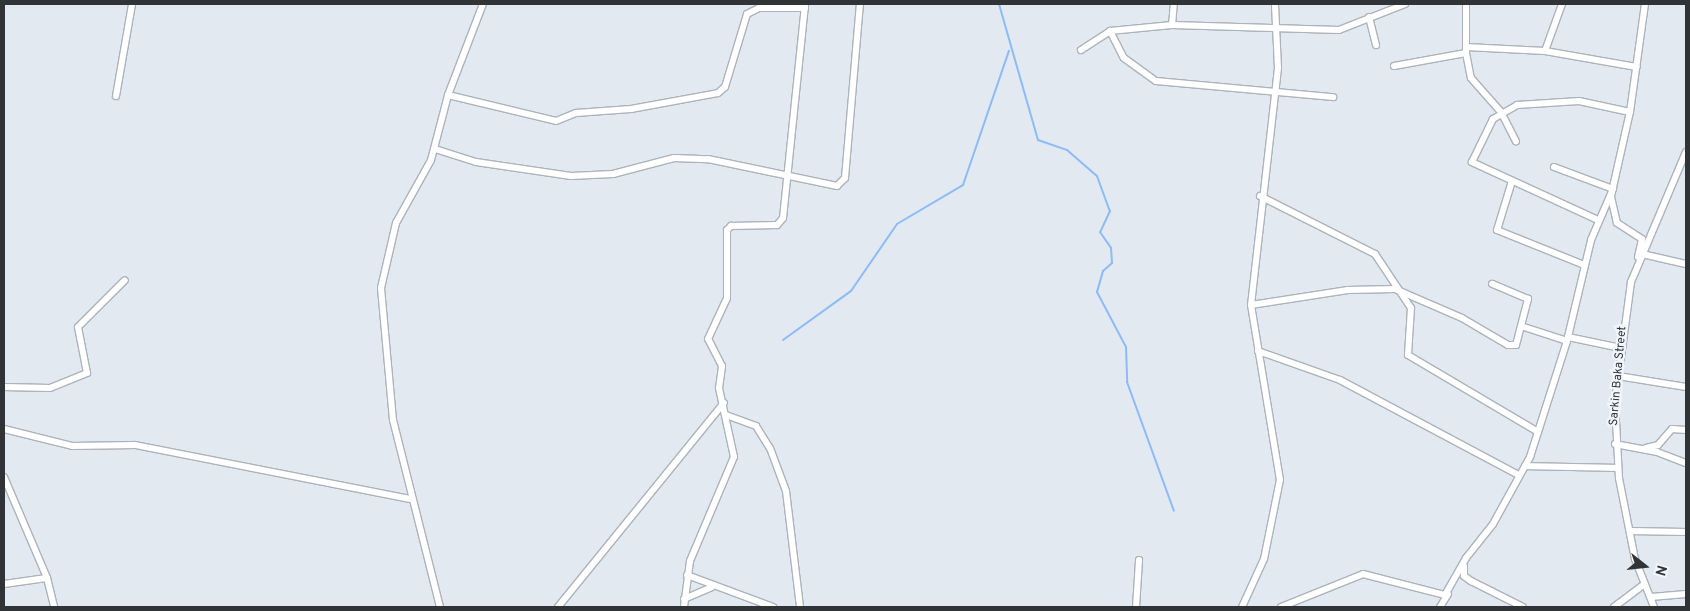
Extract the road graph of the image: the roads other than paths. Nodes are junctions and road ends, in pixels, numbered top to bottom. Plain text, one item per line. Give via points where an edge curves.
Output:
1 (132, 4) edge
2 (483, 4) edge
3 (860, 4) edge
4 (1174, 4) edge
5 (1275, 4) edge
6 (1405, 4) edge
7 (1466, 4) edge
8 (1562, 4) edge
9 (1645, 4) edge
10 (805, 6) edge
11 (1369, 17) junction
12 (1172, 25) junction
13 (1275, 26) junction
14 (1110, 31) junction
15 (1376, 45) dead end
16 (1081, 50) dead end
17 (1466, 50) junction
18 (1545, 51) junction
19 (1394, 66) dead end
20 (1637, 67) junction
21 (1273, 90) junction
22 (448, 95) junction
23 (116, 96) dead end
24 (1333, 97) dead end
25 (1501, 112) junction
26 (1630, 112) junction
27 (1516, 141) dead end
28 (435, 149) junction
29 (1686, 152) edge
30 (1684, 164) edge
31 (1554, 167) dead end
32 (788, 175) junction
33 (1512, 181) junction
34 (1613, 189) junction
35 (1260, 196) junction
36 (1598, 220) junction
37 (1642, 254) junction
38 (1686, 264) edge
39 (1584, 265) junction
40 (125, 280) dead end
41 (1631, 282) junction
42 (1492, 284) dead end
43 (1395, 288) junction
44 (1251, 305) junction
45 (1524, 327) junction
46 (1568, 339) junction
47 (1621, 348) junction
48 (1258, 351) junction
49 (1618, 376) junction
50 (4, 387) edge
51 (1686, 387) edge
52 (724, 403) junction
53 (726, 415) junction
54 (4, 429) edge
55 (1686, 430) edge
56 (1538, 432) junction
57 (1615, 444) junction
58 (1645, 448) junction
59 (1686, 463) edge
60 (1525, 466) junction
61 (1618, 468) junction
62 (1519, 475) junction
63 (4, 477) edge
64 (410, 499) junction
65 (1630, 530) junction
66 (1686, 532) edge
67 (1466, 558) junction
68 (1139, 560) dead end
69 (1462, 572) junction
70 (686, 575) junction
71 (48, 578) junction
72 (4, 584) edge
73 (1644, 584) junction
74 (712, 588) junction
75 (1686, 594) edge
76 (1651, 597) junction
77 (684, 599) junction
78 (54, 607) edge
79 (440, 607) edge
80 (558, 607) edge
81 (684, 607) edge
82 (773, 607) edge
83 (800, 607) edge
84 (1136, 607) edge
85 (1242, 607) edge
86 (1282, 607) edge
87 (1440, 607) edge
88 (1523, 607) edge
89 (1614, 607) edge
90 (1654, 607) edge

1 - 23 street
2 - 22 street
3 - 32 street via 845,178 837,186 828,186
4 - 12 street
5 - 13 street
6 - 11 street
7 - 17 street
8 - 18 street
9 - 20 street
10 - 22 street via 759,8 747,14 725,87 718,93 631,109 576,113 556,121
10 - 32 street
11 - 13 street via 1339,30
11 - 15 street
12 - 13 street
12 - 14 street
13 - 21 street via 1278,68
14 - 16 street
14 - 21 street via 1124,58 1156,81
17 - 18 street
17 - 19 street
17 - 25 street via 1472,78
18 - 20 street
20 - 26 street
21 - 24 street
21 - 35 street
22 - 28 street
25 - 26 street via 1517,105 1579,101
25 - 27 street
25 - 33 street via 1473,164
26 - 34 street
28 - 32 street via 476,162 571,176 613,174 674,158 722,160
28 - 64 street via 396,223 381,288 393,420
29 - 30 street, Sarkin Baka Street
30 - 37 street, Sarkin Baka Street
31 - 34 street
32 - 52 street via 781,222 727,230 727,298 708,339 722,366
33 - 36 street
33 - 39 street via 1497,230
34 - 36 street
34 - 41 street via 1617,223 1642,239
35 - 43 street via 1375,254
35 - 44 street
36 - 39 street
37 - 38 street
37 - 41 street, Sarkin Baka Street
39 - 46 street
40 - 50 street via 78,327 87,373 50,388
41 - 47 street, Sarkin Baka Street
42 - 45 street via 1528,299
43 - 44 street
43 - 45 street via 1462,318 1508,345 1516,345
43 - 56 street via 1411,308 1408,355
44 - 48 street
45 - 46 street
46 - 47 street
46 - 56 street
47 - 49 street, Sarkin Baka Street
48 - 62 street via 1340,380
48 - 85 street via 1280,480 1264,559
49 - 51 street
49 - 57 street, Sarkin Baka Street
52 - 53 street
52 - 80 street
53 - 70 street via 732,466
53 - 83 street via 756,426 770,448 786,491
54 - 64 street via 72,446 135,445
55 - 58 street via 1672,429 1658,445
56 - 60 street
57 - 58 street
57 - 61 street, Sarkin Baka Street
58 - 59 street
60 - 61 street
60 - 62 street
61 - 65 street, Sarkin Baka Street
62 - 67 street via 1493,524
63 - 71 street
64 - 79 street via 433,566
65 - 66 street
65 - 73 street, Sarkin Baka Street
67 - 69 street
67 - 86 street via 1445,595 1362,574
68 - 84 street
69 - 87 street
69 - 88 street
70 - 74 street
70 - 77 street
71 - 72 street
71 - 78 street
73 - 76 street, Sarkin Baka Street
73 - 89 street
74 - 77 street
74 - 82 street
75 - 76 street
76 - 90 street, Sarkin Baka Street
77 - 81 street

